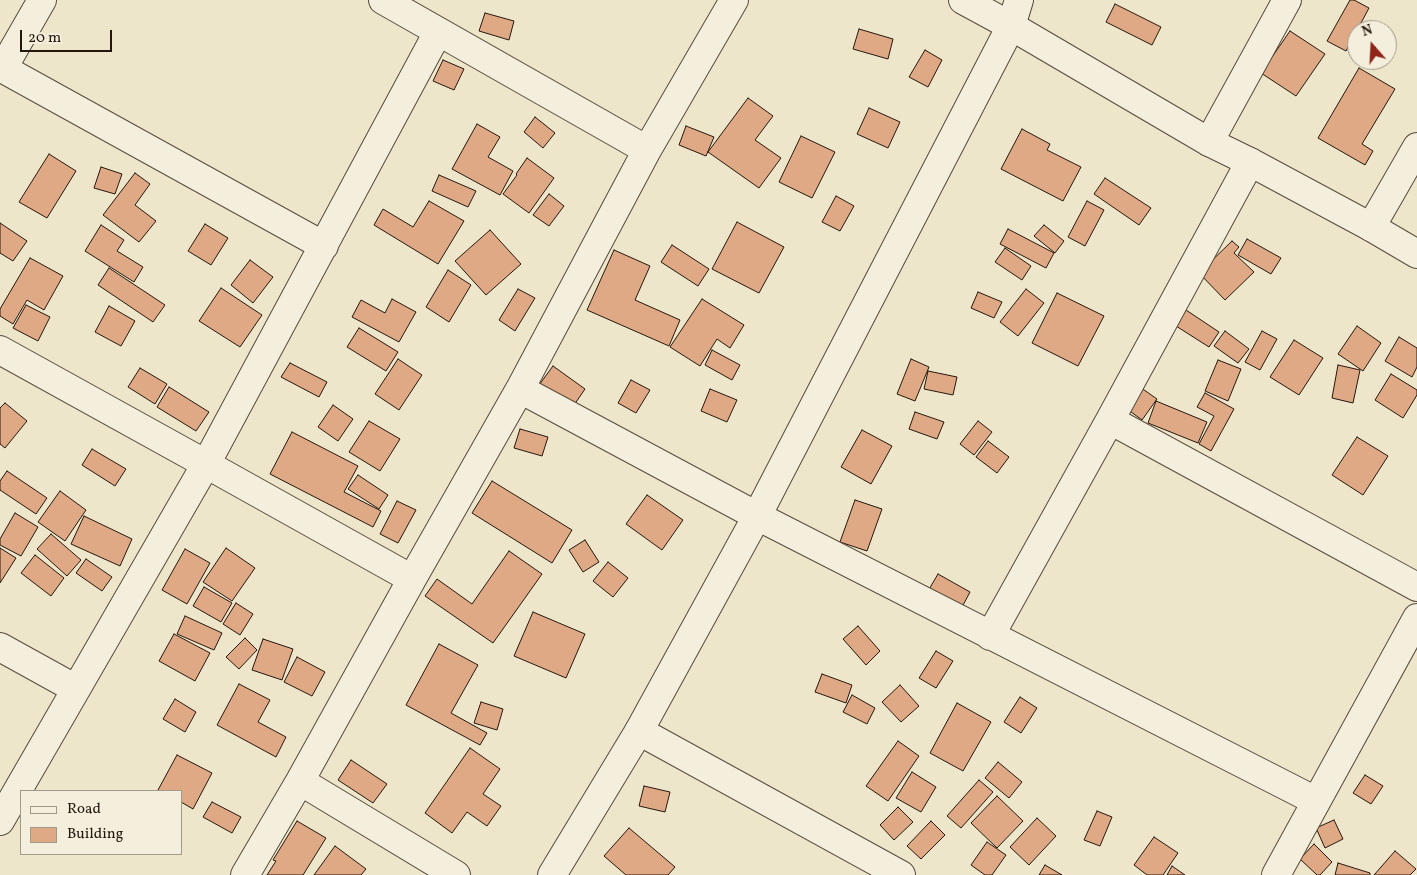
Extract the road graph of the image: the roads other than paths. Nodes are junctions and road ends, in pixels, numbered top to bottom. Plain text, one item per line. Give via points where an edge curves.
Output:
1 (42, 0) edge
2 (383, 0) edge
3 (734, 0) edge
4 (963, 0) edge
5 (1019, 0) edge
6 (1287, 0) edge
7 (1011, 26) junction
8 (438, 32) junction
9 (2, 68) edge
10 (1209, 142) junction
11 (1417, 147) edge
12 (647, 150) junction
13 (1250, 162) junction
14 (1371, 227) junction
15 (324, 246) junction
16 (1417, 254) edge
17 (0, 350) edge
18 (520, 389) junction
19 (1110, 420) junction
20 (206, 464) junction
21 (757, 516) junction
22 (412, 579) junction
23 (1417, 587) edge
24 (1417, 618) edge
25 (990, 636) junction
26 (0, 647) edge
27 (76, 689) junction
28 (639, 732) junction
29 (300, 781) junction
30 (1316, 801) junction
31 (0, 821) edge
32 (246, 875) edge
33 (456, 875) edge
34 (552, 875) edge
35 (901, 875) edge
36 (1276, 875) edge

1 - 9 street
2 - 8 street
3 - 12 street
4 - 7 street
5 - 7 street
6 - 10 street
7 - 10 street
7 - 21 street
8 - 12 street
8 - 15 street
9 - 15 street
10 - 13 street
11 - 14 street
12 - 18 street
13 - 14 street
13 - 19 street
14 - 16 street
15 - 20 street
17 - 20 street
18 - 21 street
18 - 22 street
19 - 23 street
19 - 25 street
20 - 22 street
20 - 27 street
21 - 25 street
21 - 28 street
22 - 29 street
24 - 30 street
25 - 30 street
26 - 27 street
27 - 31 street
28 - 34 street
28 - 35 street
29 - 32 street
29 - 33 street
30 - 36 street

